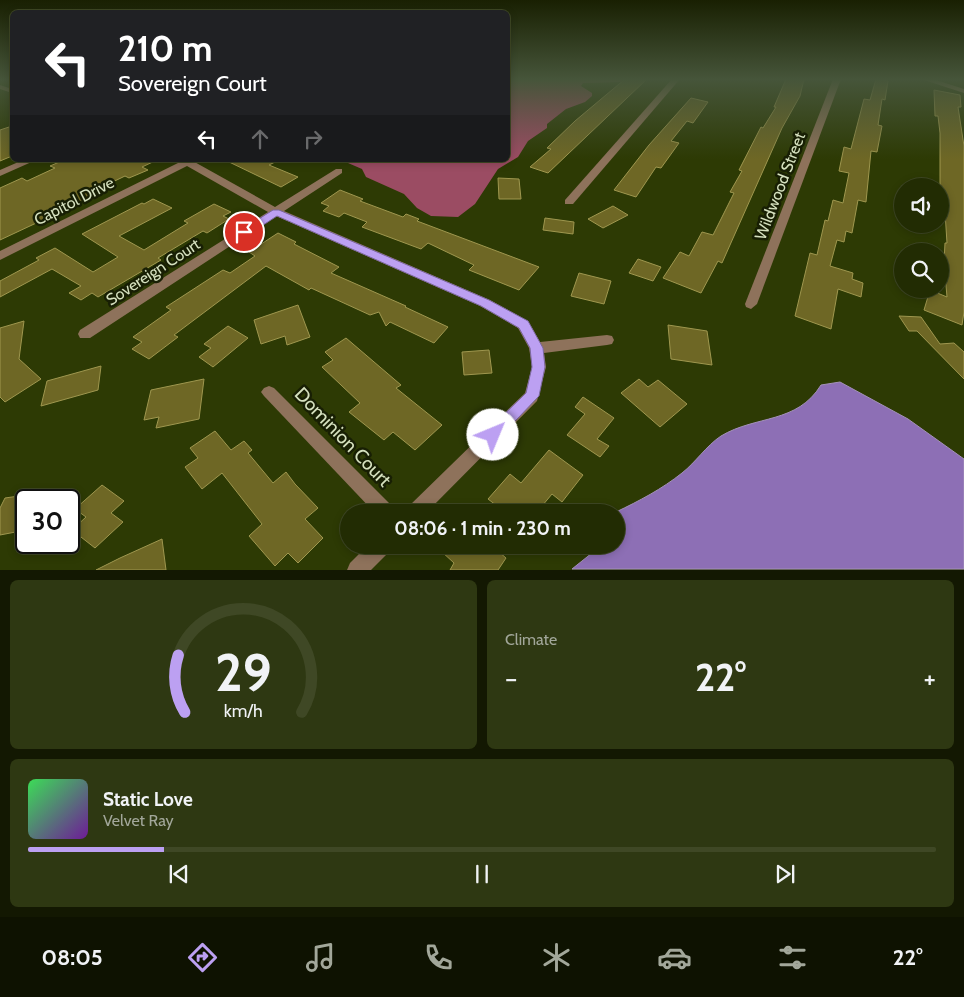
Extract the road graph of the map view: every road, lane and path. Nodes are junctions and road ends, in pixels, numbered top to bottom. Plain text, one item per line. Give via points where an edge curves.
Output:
1 (653, 106) edge
2 (827, 106) edge
3 (26, 162) edge
4 (184, 162) edge
5 (188, 162) edge
6 (339, 171) dead end
7 (0, 173) edge
8 (569, 202) dead end
9 (276, 212) junction
10 (0, 256) edge
11 (751, 304) dead end
12 (85, 334) dead end
13 (607, 340) dead end
14 (536, 348) junction
15 (269, 392) dead end
16 (378, 504) edge
17 (423, 504) edge
18 (373, 554) edge
19 (357, 570) edge

1 - 8 street
2 - 11 street, Wildwood Street
3 - 7 street
4 - 10 street, Capitol Drive
5 - 9 street
6 - 9 street, Sovereign Court
9 - 12 street, Sovereign Court
9 - 14 street via 485,303 523,325
13 - 14 street
14 - 17 street via 539,367 532,396
15 - 16 street, Dominion Court
18 - 19 street

